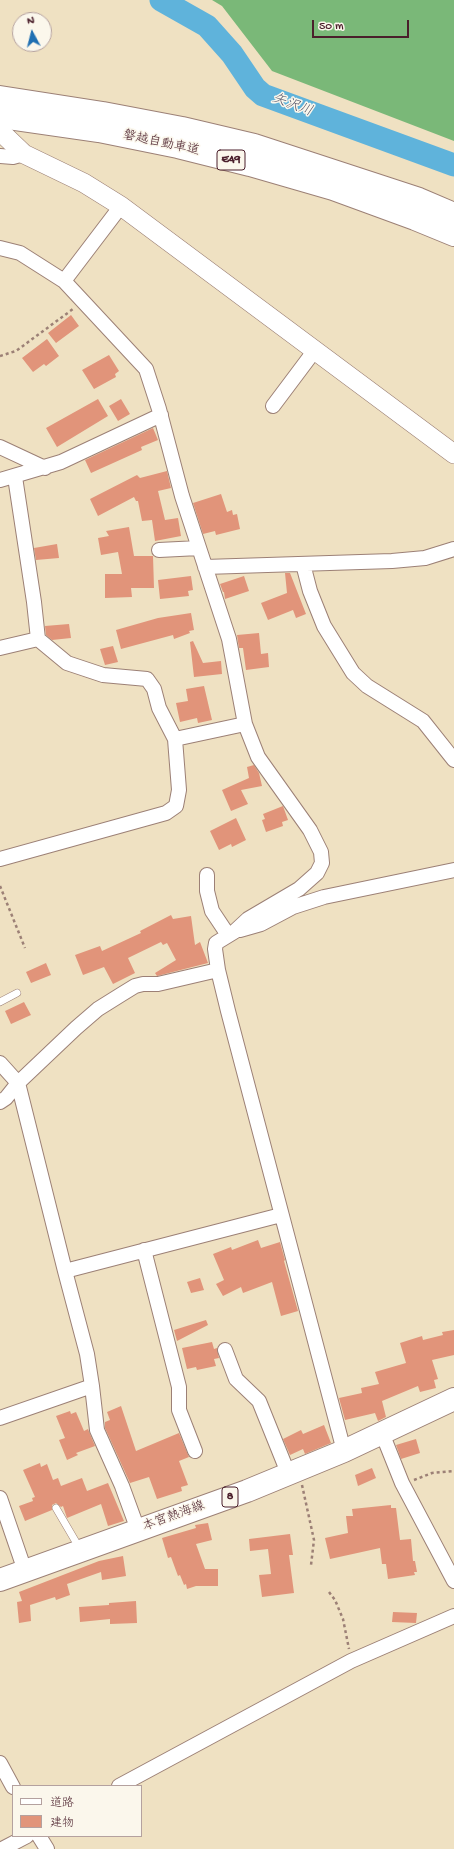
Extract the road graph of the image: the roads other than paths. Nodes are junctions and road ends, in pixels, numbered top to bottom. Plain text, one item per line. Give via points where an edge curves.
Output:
1 (0, 97) edge
2 (1, 124) edge
3 (24, 154) junction
4 (0, 156) edge
5 (121, 206) junction
6 (454, 214) edge
7 (454, 235) edge
8 (0, 248) edge
9 (64, 281) junction
10 (315, 350) junction
11 (273, 406) dead end
12 (161, 415) junction
13 (0, 447) edge
14 (454, 454) edge
15 (45, 468) junction
16 (14, 476) junction
17 (0, 480) edge
18 (199, 548) junction
19 (454, 549) edge
20 (159, 550) dead end
21 (302, 564) junction
22 (205, 567) junction
23 (38, 639) junction
24 (0, 648) edge
25 (245, 724) junction
26 (175, 738) junction
27 (454, 760) edge
28 (0, 859) edge
29 (454, 870) edge
30 (208, 875) dead end
31 (231, 933) junction
32 (218, 970) junction
33 (17, 993) dead end
34 (0, 1002) edge
35 (0, 1063) edge
36 (18, 1083) junction
37 (0, 1102) edge
38 (281, 1215) junction
39 (144, 1250) junction
40 (64, 1271) junction
41 (225, 1350) dead end
42 (92, 1386) junction
43 (454, 1399) edge
44 (0, 1418) edge
45 (382, 1433) junction
46 (196, 1451) dead end
47 (344, 1451) junction
48 (293, 1472) junction
49 (0, 1498) edge
50 (56, 1508) dead end
51 (138, 1530) junction
52 (80, 1551) junction
53 (25, 1571) junction
54 (0, 1580) edge
55 (454, 1581) edge
56 (454, 1616) edge
57 (0, 1763) edge
58 (12, 1785) edge
59 (121, 1785) edge
60 (25, 1837) edge
61 (40, 1837) edge
62 (2, 1849) edge
63 (46, 1849) edge

1 - 6 main road, 磐越自動車道 / E49 via 110,114 254,145 419,199
2 - 3 street
2 - 7 main road, 磐越自動車道 / E49 via 99,131 250,164 333,189
3 - 4 street via 13,157
3 - 5 street via 84,183
5 - 9 street
5 - 10 street
8 - 9 street via 20,253
9 - 12 street via 146,369
10 - 11 street
10 - 14 street
12 - 15 street
12 - 18 street via 182,496
13 - 15 street
15 - 16 street
16 - 17 street
16 - 23 street
18 - 20 street
18 - 22 street
19 - 21 street via 425,558
21 - 22 street
21 - 27 street via 324,626 353,673 367,686 423,721
22 - 25 street via 229,639
23 - 24 street
23 - 26 street via 67,662 103,675 147,679 154,689 159,708
25 - 26 street
25 - 31 street via 258,757 317,842 322,863 317,873 299,889 248,919
26 - 28 street via 180,790 176,806 166,813
29 - 31 street via 324,897 293,907 261,924
30 - 31 street via 207,891 212,911
31 - 32 street via 216,943
32 - 36 street via 158,984 135,986 98,1009
32 - 38 street
33 - 34 lane
35 - 36 street
36 - 37 street
36 - 40 street
38 - 39 street
38 - 47 street
39 - 40 street
39 - 46 street via 179,1387 179,1410
40 - 42 street via 87,1354
41 - 48 street via 236,1379 259,1401
42 - 44 street
42 - 51 street via 97,1430
43 - 45 main road, 本宮熱海線 / 8
45 - 47 main road, 本宮熱海線 / 8
45 - 55 street via 403,1486
47 - 48 main road, 本宮熱海線 / 8
48 - 51 main road, 本宮熱海線 / 8
49 - 53 street
50 - 52 lane
51 - 52 main road, 本宮熱海線 / 8
52 - 53 main road, 本宮熱海線 / 8
53 - 54 main road, 本宮熱海線 / 8
56 - 59 street via 351,1661
57 - 58 street
60 - 62 street
61 - 63 street

